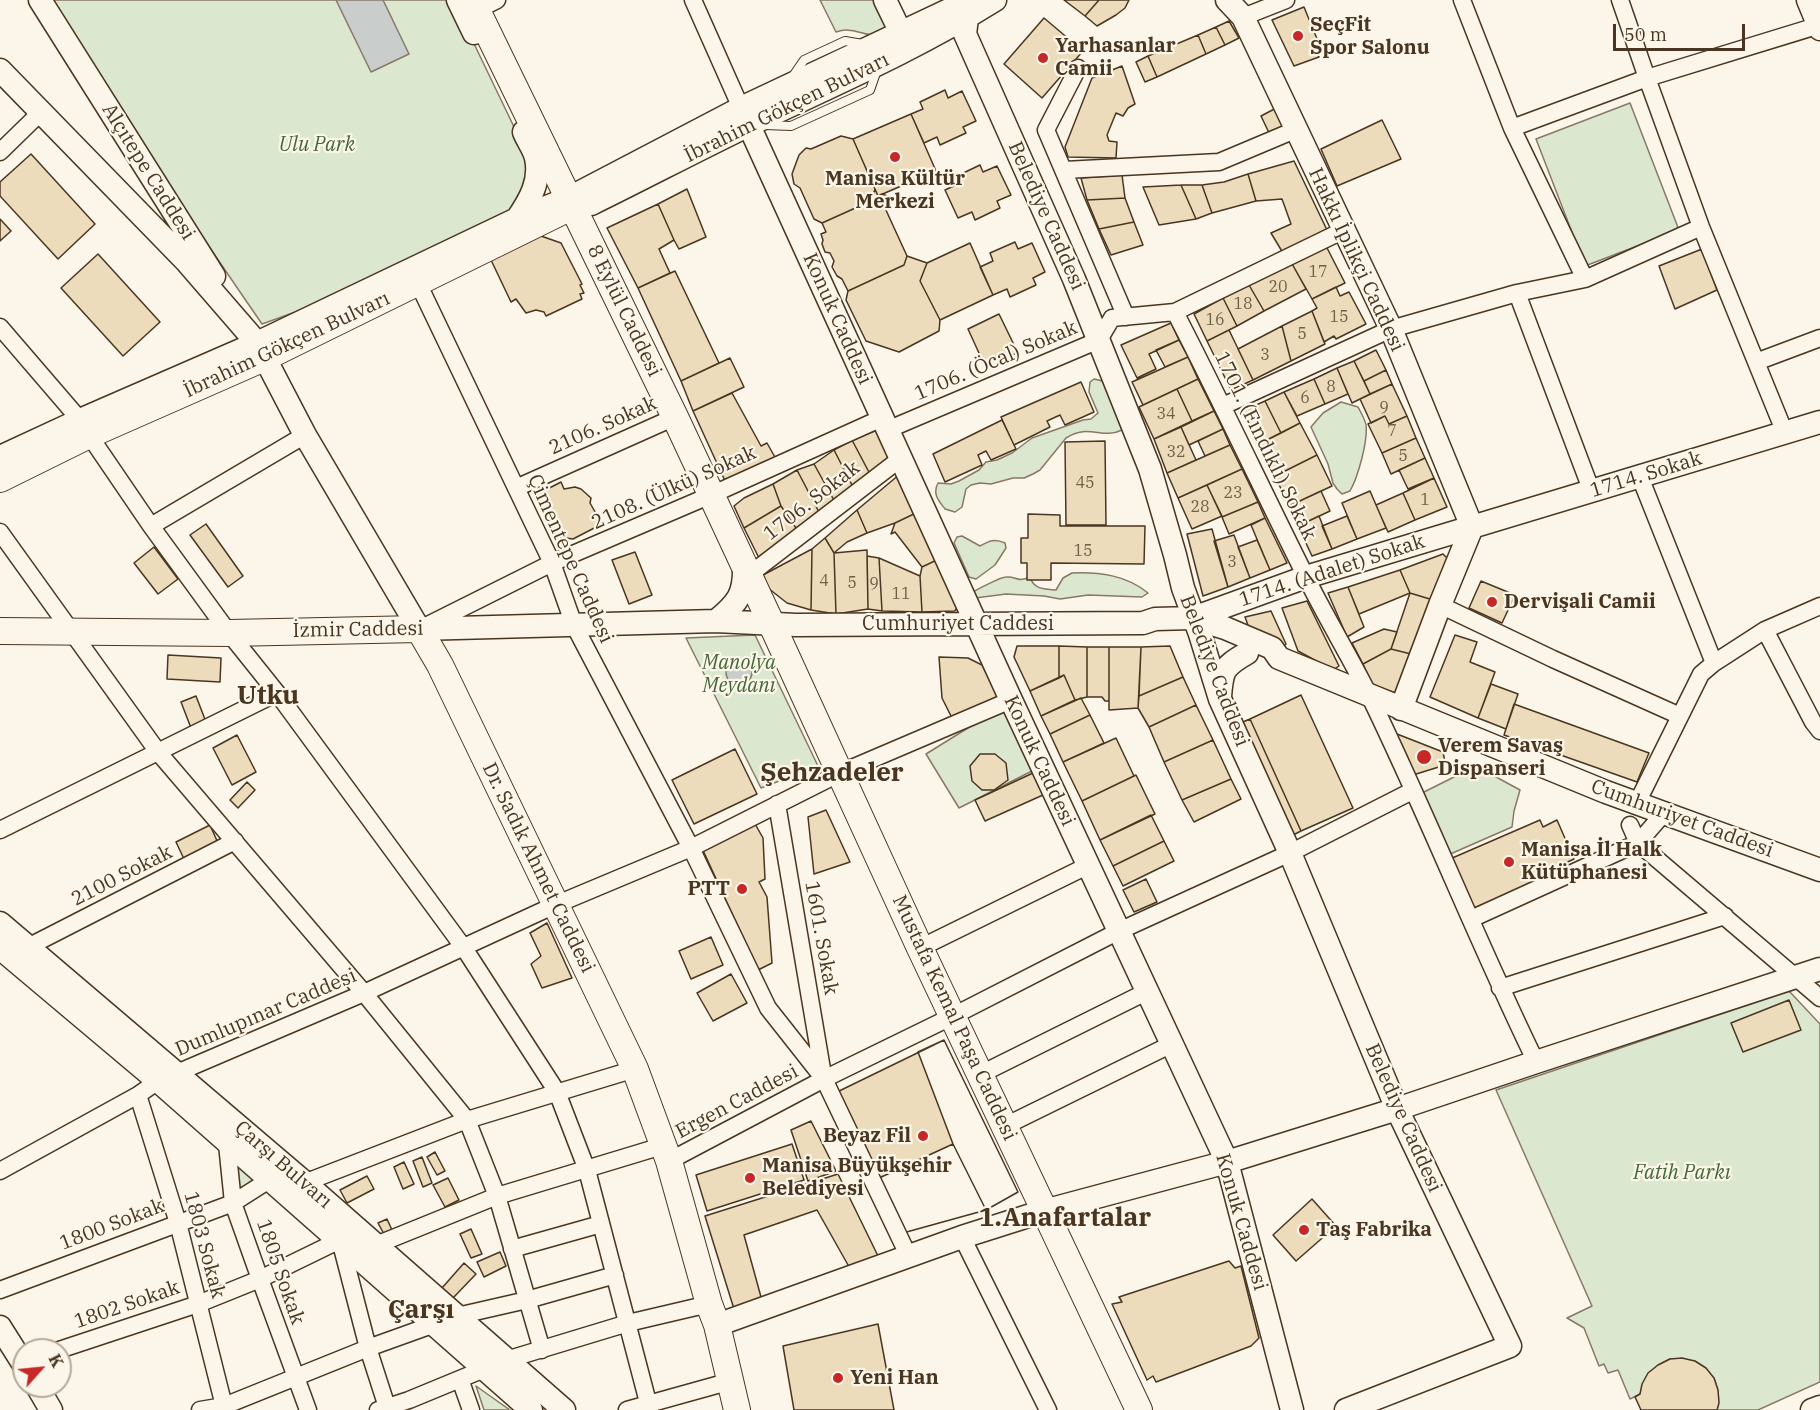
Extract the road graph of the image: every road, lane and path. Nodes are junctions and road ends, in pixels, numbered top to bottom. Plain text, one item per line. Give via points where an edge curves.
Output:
1 (40, 0) edge
2 (693, 0) edge
3 (885, 0) edge
4 (995, 0) edge
5 (1227, 0) edge
6 (1286, 0) edge
7 (1462, 0) edge
8 (1620, 0) edge
9 (1808, 0) edge
10 (476, 3) edge
11 (969, 9) edge
12 (1243, 17) junction
13 (1820, 27) edge
14 (901, 33) junction
15 (929, 39) junction
16 (877, 55) junction
17 (1078, 68) dead end
18 (0, 70) edge
19 (981, 70) junction
20 (1647, 78) junction
21 (41, 112) junction
22 (745, 117) junction
23 (1512, 128) junction
24 (1295, 130) junction
25 (0, 152) edge
26 (1064, 170) junction
27 (573, 205) junction
28 (517, 219) junction
29 (1701, 227) junction
30 (1345, 232) junction
31 (1585, 279) junction
32 (418, 283) junction
33 (1517, 292) junction
34 (1174, 312) junction
35 (1126, 317) junction
36 (0, 327) edge
37 (1390, 329) junction
38 (1820, 338) edge
39 (1099, 340) junction
40 (260, 351) junction
41 (1756, 362) junction
42 (1223, 406) junction
43 (675, 417) junction
44 (1820, 422) edge
45 (884, 424) junction
46 (84, 428) junction
47 (1785, 433) junction
48 (305, 435) junction
49 (0, 457) edge
50 (900, 459) junction
51 (1640, 477) junction
52 (0, 479) edge
53 (516, 488) junction
54 (1592, 492) junction
55 (711, 495) junction
56 (151, 526) junction
57 (1472, 527) junction
58 (0, 532) edge
59 (552, 563) junction
60 (747, 570) junction
61 (1306, 577) junction
62 (1440, 605) junction
63 (1820, 606) edge
64 (716, 621) junction
65 (976, 623) junction
66 (772, 624) junction
67 (574, 625) junction
68 (1197, 626) junction
69 (419, 629) junction
70 (1766, 630) junction
71 (0, 632) edge
72 (72, 633) junction
73 (229, 633) junction
74 (1247, 653) junction
75 (1279, 658) junction
76 (1714, 663) junction
77 (276, 693) junction
78 (1368, 695) junction
79 (1220, 699) junction
80 (1011, 700) junction
81 (1401, 709) junction
82 (1680, 716) junction
83 (1820, 731) edge
84 (159, 752) junction
85 (840, 772) junction
86 (1412, 791) junction
87 (1637, 803) junction
88 (777, 804) junction
89 (1664, 813) junction
90 (1630, 825) dead end
91 (0, 830) edge
92 (235, 841) junction
93 (1638, 843) junction
94 (691, 848) junction
95 (1290, 853) junction
96 (1089, 866) junction
97 (1820, 870) edge
98 (555, 905) junction
99 (1725, 916) junction
100 (1471, 919) junction
101 (0, 922) edge
102 (1119, 931) junction
103 (464, 948) junction
104 (920, 948) junction
105 (9, 953) edge
106 (1820, 969) edge
107 (1797, 978) junction
108 (1500, 988) junction
109 (1148, 992) junction
110 (364, 993) junction
111 (1820, 998) edge
112 (953, 1016) junction
113 (1172, 1044) junction
114 (1536, 1062) junction
115 (635, 1069) junction
116 (981, 1074) junction
117 (167, 1078) junction
118 (824, 1079) junction
119 (557, 1092) junction
120 (138, 1095) junction
121 (1397, 1109) junction
122 (467, 1120) junction
123 (1005, 1126) junction
124 (227, 1144) junction
125 (666, 1154) junction
126 (1227, 1162) junction
127 (587, 1170) junction
128 (0, 1171) edge
129 (304, 1182) junction
130 (277, 1186) junction
131 (497, 1196) junction
132 (233, 1203) junction
133 (1044, 1211) junction
134 (178, 1223) junction
135 (601, 1224) junction
136 (962, 1236) junction
137 (357, 1246) junction
138 (512, 1249) junction
139 (909, 1257) junction
140 (615, 1275) junction
141 (260, 1280) junction
142 (0, 1290) edge
143 (527, 1300) junction
144 (198, 1304) junction
145 (713, 1314) junction
146 (457, 1316) junction
147 (628, 1323) junction
148 (435, 1325) junction
149 (0, 1327) edge
150 (12, 1345) edge
151 (72, 1346) edge
152 (368, 1348) junction
153 (542, 1350) junction
154 (506, 1360) junction
155 (483, 1369) junction
156 (295, 1378) junction
157 (459, 1380) junction
158 (731, 1381) junction
159 (224, 1406) junction
160 (650, 1407) edge
161 (1820, 1407) edge
162 (383, 1408) edge
163 (200, 1410) edge
164 (308, 1410) edge
165 (471, 1410) edge
166 (531, 1410) edge
167 (564, 1410) edge
168 (627, 1410) edge
169 (737, 1410) edge
170 (1048, 1410) edge
171 (1139, 1410) edge
172 (1292, 1410) edge
173 (1346, 1410) edge
174 (1812, 1410) edge

1 - 40 street, Alçıtepe Caddesi
2 - 22 street, Konuk Caddesi
3 - 14 street
4 - 11 street, İbrahim Gökçen Bulvarı
5 - 12 street, Hakkı İplikçi Caddesi
6 - 12 street
7 - 23 street
8 - 20 street
9 - 13 street
10 - 27 main road, 8 Eylül Caddesi
10 - 28 street via 536,157 537,182
11 - 14 street, İbrahim Gökçen Bulvarı
11 - 15 street, İbrahim Gökçen Bulvarı
11 - 19 street, Belediye Caddesi via 965,34
12 - 24 street, Hakkı İplikçi Caddesi
13 - 20 street
14 - 15 street
14 - 16 street, İbrahim Gökçen Bulvarı
15 - 16 street, İbrahim Gökçen Bulvarı
15 - 19 street via 960,50
16 - 22 street, İbrahim Gökçen Bulvarı
16 - 22 street, İbrahim Gökçen Bulvarı via 787,86
17 - 26 street via 1046,130
18 - 21 street
19 - 39 street, Belediye Caddesi
20 - 23 street
20 - 29 street
21 - 25 street
21 - 40 street via 186,261
22 - 27 street, İbrahim Gökçen Bulvarı
22 - 45 street, Konuk Caddesi
23 - 31 street
24 - 26 street via 1218,162
24 - 30 street, Hakkı İplikçi Caddesi
26 - 35 street
27 - 28 street
27 - 32 main road, İbrahim Gökçen Bulvarı
27 - 43 main road, 8 Eylül Caddesi
28 - 40 street
29 - 31 street
29 - 41 street
30 - 34 street, 1706. (Öcal) Sokak
30 - 37 street, Hakkı İplikçi Caddesi
31 - 33 street
32 - 40 main road, İbrahim Gökçen Bulvarı
32 - 53 street, Çimentepe Caddesi
33 - 37 street
33 - 54 street
34 - 35 street, 1706. (Öcal) Sokak
34 - 42 street, 1701. (Fındıklı) Sokak
35 - 39 street, 1706. (Öcal) Sokak via 1112,318
36 - 46 street
37 - 42 street
37 - 57 street, Hakkı İplikçi Caddesi
38 - 41 street
39 - 45 street, 1706. (Öcal) Sokak
39 - 68 street, Belediye Caddesi via 1150,469 1182,588
40 - 46 main road, İbrahim Gökçen Bulvarı
40 - 48 street, Dr. Sadık Ahmet Caddesi
41 - 47 street
42 - 61 street, 1701. (Fındıklı) Sokak
43 - 53 street, 2106. Sokak
43 - 55 main road, 8 Eylül Caddesi
44 - 47 street, 1714. Sokak
45 - 50 street, Konuk Caddesi
45 - 55 street, 2108. (Ülkü) Sokak
46 - 49 street, İbrahim Gökçen Bulvarı
46 - 52 main road, İbrahim Gökçen Bulvarı
46 - 56 street
47 - 51 street, 1714. Sokak
48 - 56 street
48 - 69 street, Dr. Sadık Ahmet Caddesi
50 - 60 street, 1706. Sokak
50 - 65 street, Konuk Caddesi
51 - 54 street, 1714. Sokak
51 - 76 street
53 - 59 street, Çimentepe Caddesi
54 - 57 street, 1714. Sokak
55 - 59 street, 2108. (Ülkü) Sokak
55 - 60 main road, 8 Eylül Caddesi
56 - 73 street
57 - 61 street, 1714. (Adalet) Sokak
57 - 62 street
58 - 72 street
59 - 67 street, Çimentepe Caddesi
59 - 69 street, 2108. (Ülkü) Sokak
60 - 64 street via 742,594
60 - 66 main road, 8 Eylül Caddesi
61 - 68 street, 1714. (Adalet) Sokak
61 - 78 street, 1701. (Fındıklı) Sokak
62 - 81 street
62 - 82 street
63 - 70 street
64 - 66 street, Cumhuriyet Caddesi
64 - 67 street, İzmir Caddesi
65 - 66 street, Cumhuriyet Caddesi
65 - 68 street, Cumhuriyet Caddesi via 1143,623 1156,630
65 - 80 street, Konuk Caddesi
66 - 85 main road, Mustafa Kemal Paşa Caddesi
67 - 69 street, İzmir Caddesi
67 - 94 street, Çimentepe Caddesi
68 - 74 street, Cumhuriyet Caddesi
68 - 75 street, Cumhuriyet Caddesi via 1225,628 1272,648
68 - 79 street, Belediye Caddesi
69 - 73 main road, İzmir Caddesi
69 - 98 main road, Dr. Sadık Ahmet Caddesi
70 - 76 street
70 - 83 street
71 - 72 main road, İzmir Caddesi
72 - 73 main road, İzmir Caddesi
72 - 84 street
73 - 77 street
74 - 75 street, Cumhuriyet Caddesi via 1266,662
74 - 79 street via 1230,663 1221,677
75 - 78 street, Cumhuriyet Caddesi
76 - 82 street via 1701,674
77 - 84 street
77 - 103 street
78 - 81 street, Cumhuriyet Caddesi
78 - 86 street, 1701. (Fındıklı) Sokak
79 - 95 street, Belediye Caddesi
80 - 85 street, Dumlupınar Caddesi
80 - 96 street, Konuk Caddesi
81 - 87 street, Cumhuriyet Caddesi
82 - 87 street
84 - 91 street
84 - 92 street
85 - 88 street, Dumlupınar Caddesi
85 - 104 main road, Mustafa Kemal Paşa Caddesi
86 - 95 street, Ergen Caddesi
86 - 100 street, 1701. (Fındıklı) Sokak
87 - 89 street, Cumhuriyet Caddesi
88 - 94 street, Dumlupınar Caddesi
88 - 118 street, 1601. Sokak
89 - 93 street
89 - 97 street, Cumhuriyet Caddesi
90 - 93 street
92 - 105 street, 2100 Sokak
92 - 110 street
93 - 99 street
93 - 100 street
94 - 98 street, Dumlupınar Caddesi
94 - 118 street, Çimentepe Caddesi via 768,1008
95 - 102 street, Ergen Caddesi
95 - 121 street, Belediye Caddesi
96 - 102 street, Konuk Caddesi
96 - 104 street
98 - 103 street, Dumlupınar Caddesi
98 - 115 main road, Dr. Sadık Ahmet Caddesi
99 - 107 street
99 - 108 street
100 - 108 street, 1701. (Fındıklı) Sokak
101 - 105 street, Çarşı Bulvarı
102 - 109 street, Konuk Caddesi
102 - 112 street, Ergen Caddesi
103 - 110 street, Dumlupınar Caddesi
103 - 119 street
104 - 112 main road, Mustafa Kemal Paşa Caddesi
105 - 117 street, Çarşı Bulvarı
106 - 107 street
107 - 111 street
107 - 114 street
108 - 114 street, 1701. (Fındıklı) Sokak
109 - 113 street, Konuk Caddesi
109 - 116 street
110 - 117 street, Dumlupınar Caddesi
110 - 122 street
112 - 116 main road, Mustafa Kemal Paşa Caddesi
112 - 118 street, Ergen Caddesi
113 - 123 street
113 - 126 street, Konuk Caddesi
114 - 121 street
115 - 119 street, 1800 Sokak
115 - 125 main road, Dr. Sadık Ahmet Caddesi
116 - 123 main road, Mustafa Kemal Paşa Caddesi
117 - 120 street, Dumlupınar Caddesi
117 - 124 street, Çarşı Bulvarı
117 - 129 street, Çarşı Bulvarı
118 - 125 street, Ergen Caddesi
118 - 139 street
119 - 122 street, 1800 Sokak
119 - 127 street
120 - 128 street, Dumlupınar Caddesi
120 - 134 street, 1803 Sokak
121 - 126 street
121 - 173 street, Belediye Caddesi via 1510,1346
122 - 129 street, 1800 Sokak
122 - 131 street
123 - 133 main road, Mustafa Kemal Paşa Caddesi
124 - 130 street, Çarşı Bulvarı
124 - 132 street, 1805 Sokak
125 - 127 street, Ergen Caddesi
125 - 145 main road, Dr. Sadık Ahmet Caddesi
126 - 133 street
126 - 172 street, Konuk Caddesi
127 - 131 street, Ergen Caddesi
127 - 135 street
129 - 130 street, 1800 Sokak
129 - 137 street, Çarşı Bulvarı
130 - 132 street, 1800 Sokak
130 - 137 street, Çarşı Bulvarı
131 - 137 street, 1802 Sokak
131 - 138 street
132 - 134 street, 1800 Sokak
132 - 141 street, 1805 Sokak
133 - 136 street
133 - 171 main road, Mustafa Kemal Paşa Caddesi
134 - 142 street, 1800 Sokak
134 - 144 street, 1803 Sokak
135 - 138 street
135 - 140 street
136 - 139 street
136 - 170 street
137 - 141 street, 1802 Sokak
137 - 146 street, Çarşı Bulvarı
137 - 148 street, Çarşı Bulvarı
137 - 152 street
138 - 143 street
139 - 145 street
140 - 143 street
140 - 147 street
141 - 144 street, 1802 Sokak
141 - 156 street, 1805 Sokak
143 - 146 street
143 - 153 street
144 - 151 street, 1802 Sokak
144 - 159 street, 1803 Sokak
145 - 147 street
145 - 158 main road, Dr. Sadık Ahmet Caddesi
146 - 148 street
146 - 154 street, Çarşı Bulvarı
147 - 153 street
147 - 160 street
148 - 152 street
148 - 155 street, Çarşı Bulvarı
149 - 150 street
152 - 156 street
152 - 162 street
153 - 154 street
154 - 155 street
154 - 167 street, Çarşı Bulvarı
155 - 157 street
155 - 166 street, Çarşı Bulvarı
156 - 159 street
156 - 164 street, 1805 Sokak
157 - 162 street
157 - 165 street
158 - 160 street
158 - 169 main road, Dr. Sadık Ahmet Caddesi
159 - 163 street
160 - 168 street
161 - 174 street

